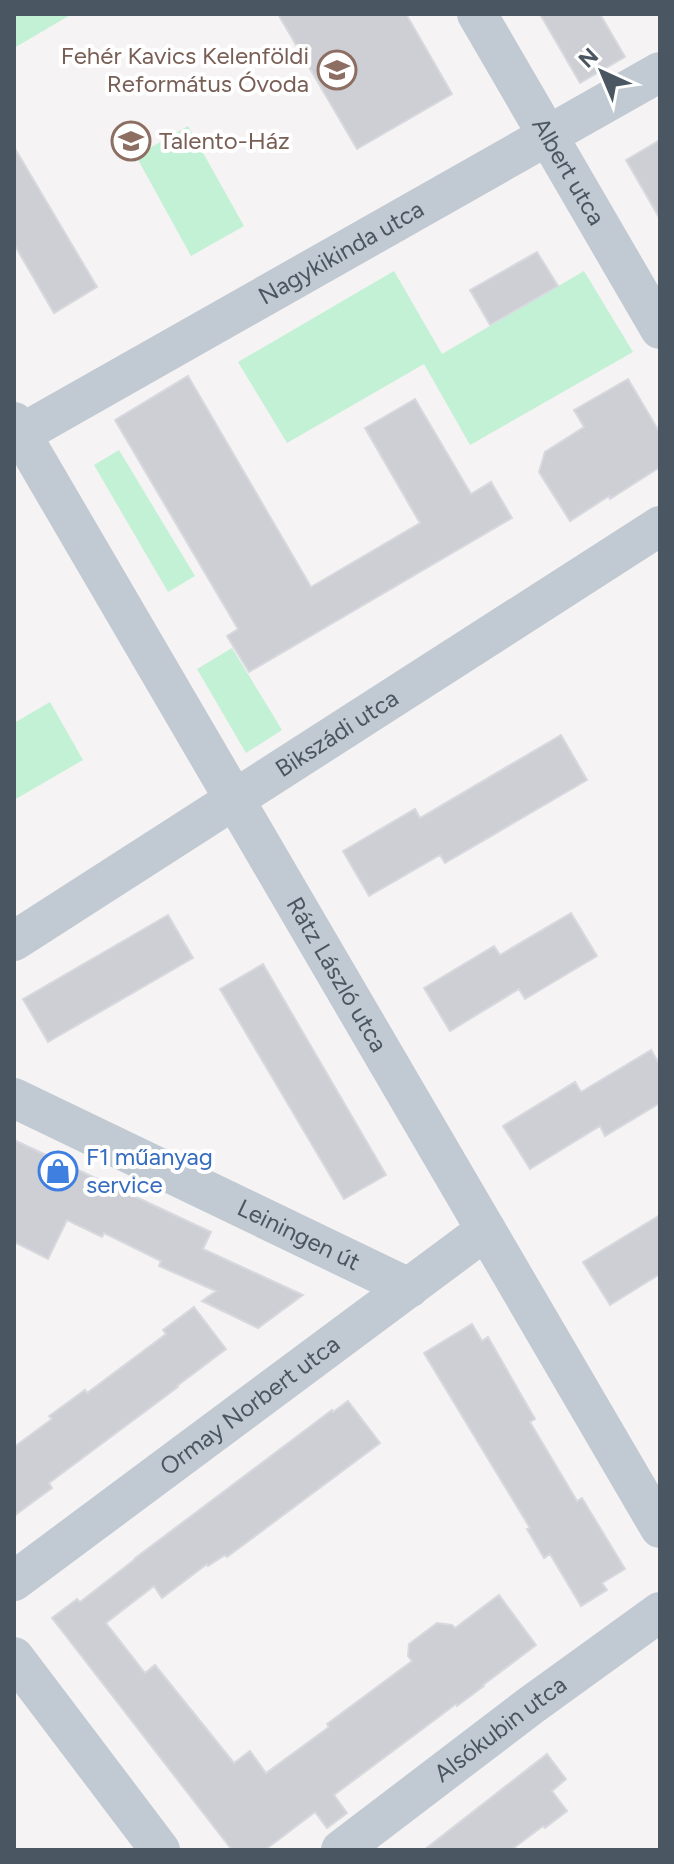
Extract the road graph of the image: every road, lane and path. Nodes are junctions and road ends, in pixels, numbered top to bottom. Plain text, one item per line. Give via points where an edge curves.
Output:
1 (477, 14) edge
2 (660, 72) edge
3 (548, 136) junction
4 (660, 329) edge
5 (18, 428) edge
6 (660, 526) edge
7 (234, 799) junction
8 (14, 941) edge
9 (14, 1098) edge
10 (486, 1230) junction
11 (409, 1288) junction
12 (660, 1528) edge
13 (14, 1581) edge
14 (660, 1612) edge
15 (14, 1657) edge
16 (160, 1850) edge
17 (341, 1850) edge

1 - 3 street, Albert utca
2 - 3 street, Nagykikinda utca
3 - 4 street, Albert utca
3 - 5 street, Nagykikinda utca
5 - 7 street, Rátz László utca
6 - 7 street, Bikszádi utca
7 - 8 street, Bikszádi utca
7 - 10 street, Rátz László utca
9 - 11 street, Leiningen út
10 - 11 street, Ormay Norbert utca
10 - 12 street, Rátz László utca
11 - 13 street, Ormay Norbert utca
14 - 17 street, Alsókubin utca
15 - 16 street

